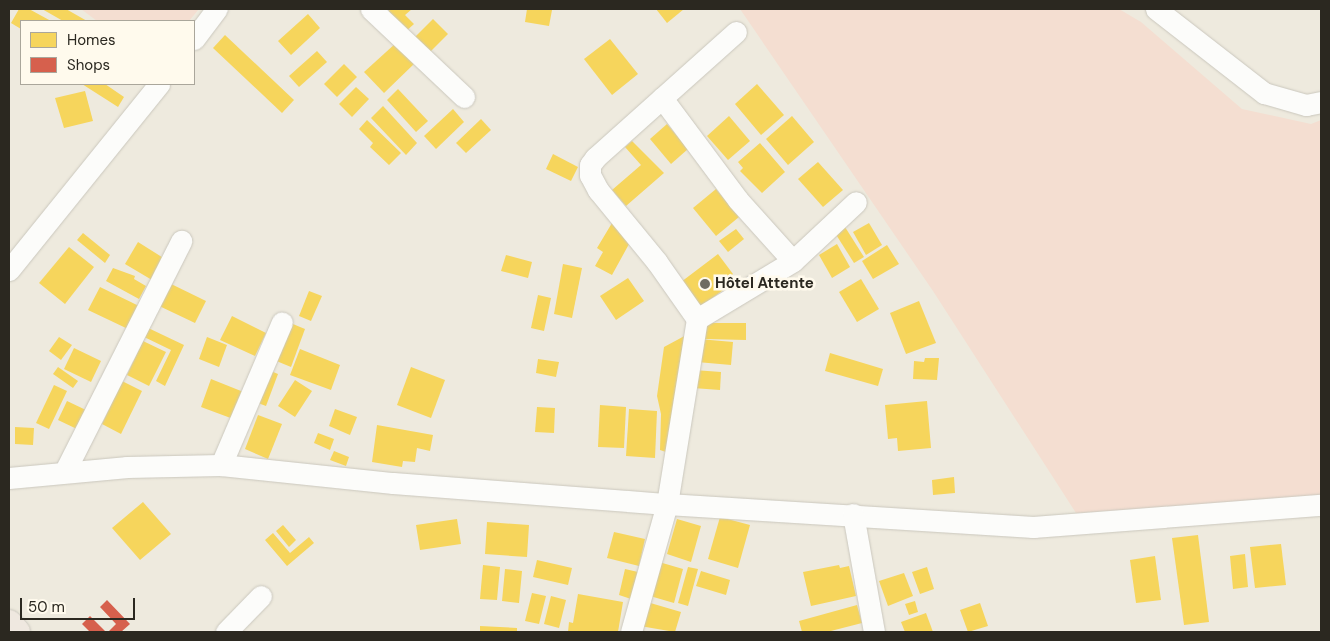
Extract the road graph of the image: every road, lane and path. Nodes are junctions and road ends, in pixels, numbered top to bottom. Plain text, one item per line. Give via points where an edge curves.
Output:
1 (217, 9) edge
2 (371, 9) edge
3 (1156, 9) edge
4 (736, 32) dead end
5 (195, 38) edge
6 (158, 85) edge
7 (464, 97) dead end
8 (662, 98) junction
9 (1321, 102) edge
10 (856, 202) dead end
11 (181, 241) dead end
12 (793, 262) junction
13 (9, 270) edge
14 (697, 319) junction
15 (282, 322) dead end
16 (221, 465) junction
17 (64, 471) junction
18 (9, 478) edge
19 (667, 504) junction
20 (1321, 505) edge
21 (853, 514) junction
22 (261, 596) dead end
23 (9, 623) edge
24 (17, 632) edge
25 (226, 632) edge
26 (631, 632) edge
27 (874, 632) edge

1 - 5 street
2 - 7 street
3 - 9 street via 1264,93 1306,105
4 - 8 street
6 - 13 street
8 - 12 street via 738,200
8 - 14 street via 595,158 590,174 598,190 657,262
10 - 12 street
11 - 17 street
12 - 14 street
14 - 19 street
15 - 16 street
16 - 17 street
16 - 19 street via 393,483
17 - 18 street
19 - 21 street
19 - 26 street
20 - 21 street via 1033,526
21 - 27 street
22 - 25 street
23 - 24 main road

